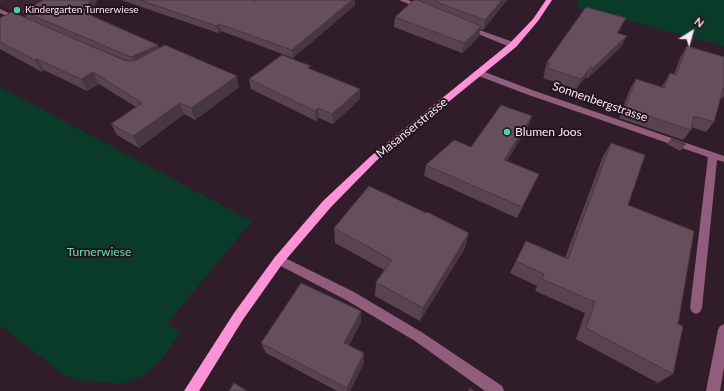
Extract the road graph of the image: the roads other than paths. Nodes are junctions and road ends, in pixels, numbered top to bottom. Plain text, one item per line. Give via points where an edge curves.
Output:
1 (402, 0) edge
2 (549, 0) edge
3 (413, 1) edge
4 (0, 11) edge
5 (431, 12) edge
6 (28, 23) edge
7 (458, 24) edge
8 (513, 45) junction
9 (480, 73) junction
10 (713, 154) junction
11 (724, 159) edge
12 (279, 260) junction
13 (696, 308) dead end
14 (724, 330) edge
15 (191, 391) edge
16 (497, 391) edge
17 (713, 391) edge

1 - 3 street
2 - 8 main road, Masanserstrasse via 536,20
3 - 5 street
4 - 6 street
7 - 8 street
8 - 9 main road, Masanserstrasse
9 - 10 street, Sonnenbergstrasse
9 - 12 main road, Masanserstrasse via 350,180
10 - 11 street, Sonnenbergstrasse
10 - 13 street
12 - 15 main road, Masanserstrasse via 238,317
12 - 16 street via 363,303 419,337
14 - 17 street

